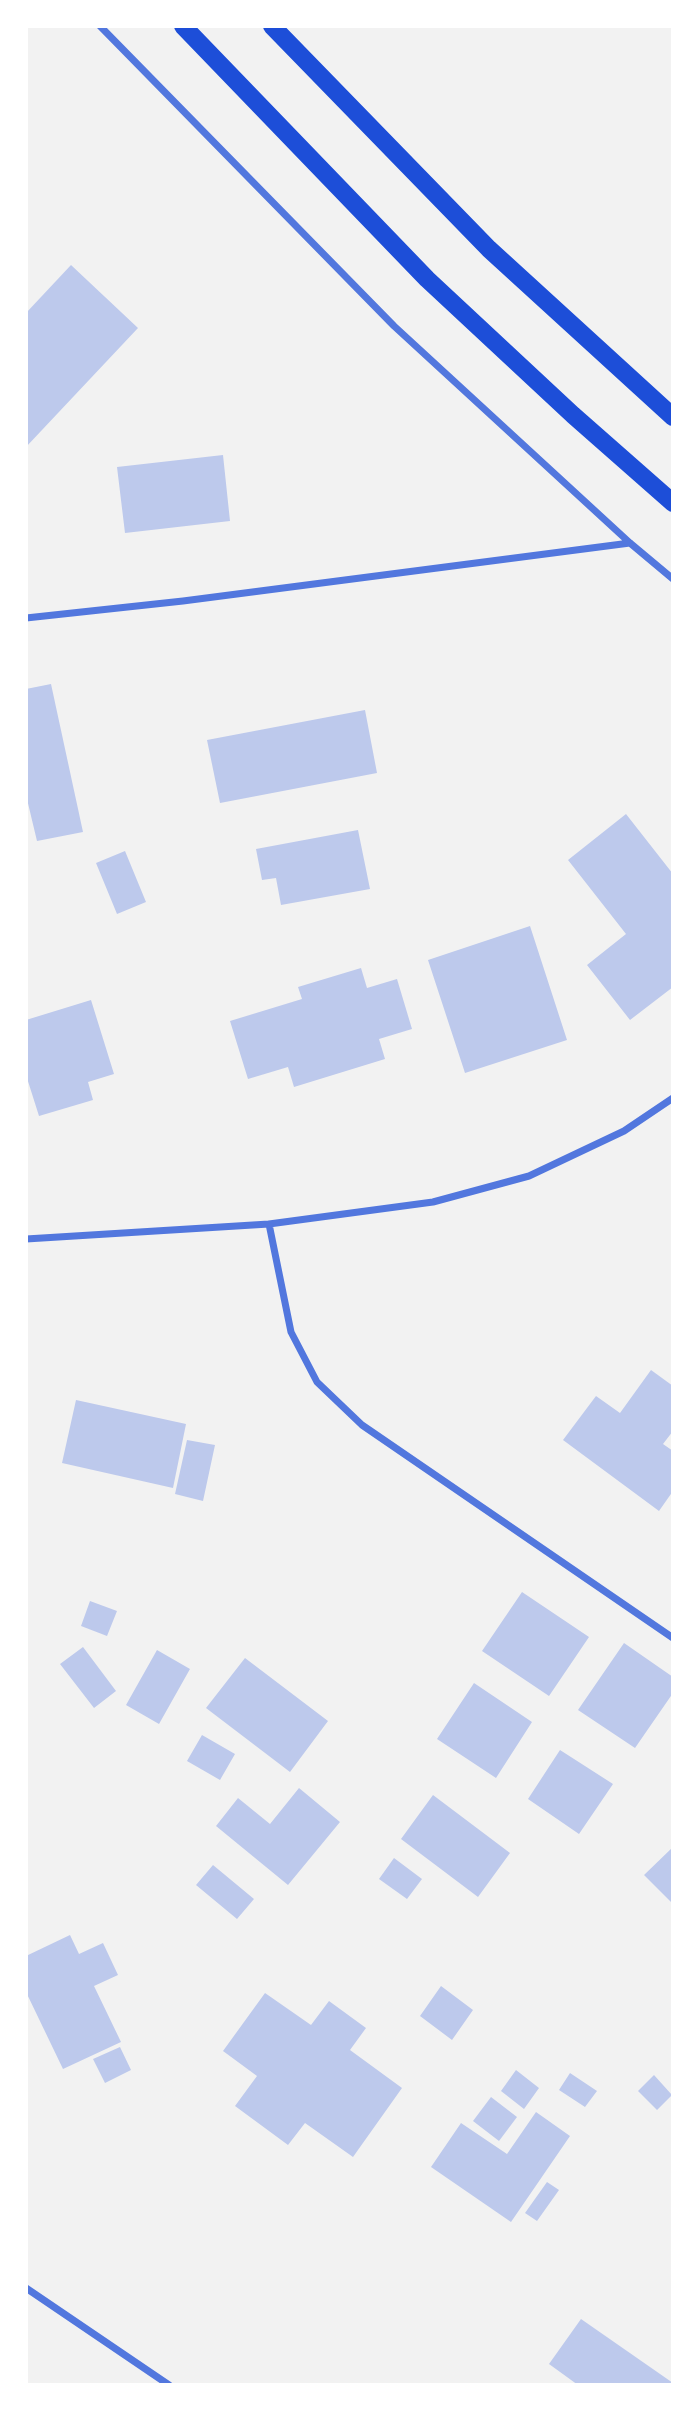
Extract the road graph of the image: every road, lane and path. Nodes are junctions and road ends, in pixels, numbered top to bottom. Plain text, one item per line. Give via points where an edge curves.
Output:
1 (100, 26) edge
2 (183, 26) edge
3 (272, 26) edge
4 (673, 417) edge
5 (673, 503) edge
6 (630, 542) junction
7 (673, 579) edge
8 (26, 618) edge
9 (673, 1098) edge
10 (269, 1224) junction
11 (26, 1239) edge
12 (673, 1638) edge
13 (26, 2288) edge
14 (169, 2385) edge

1 - 6 street via 394,326
2 - 5 main road via 427,279
3 - 4 main road via 489,249
6 - 7 street
6 - 8 street
9 - 10 street via 624,1130 529,1177 433,1202
10 - 11 street
10 - 12 street via 291,1332 317,1382 362,1425
13 - 14 street

